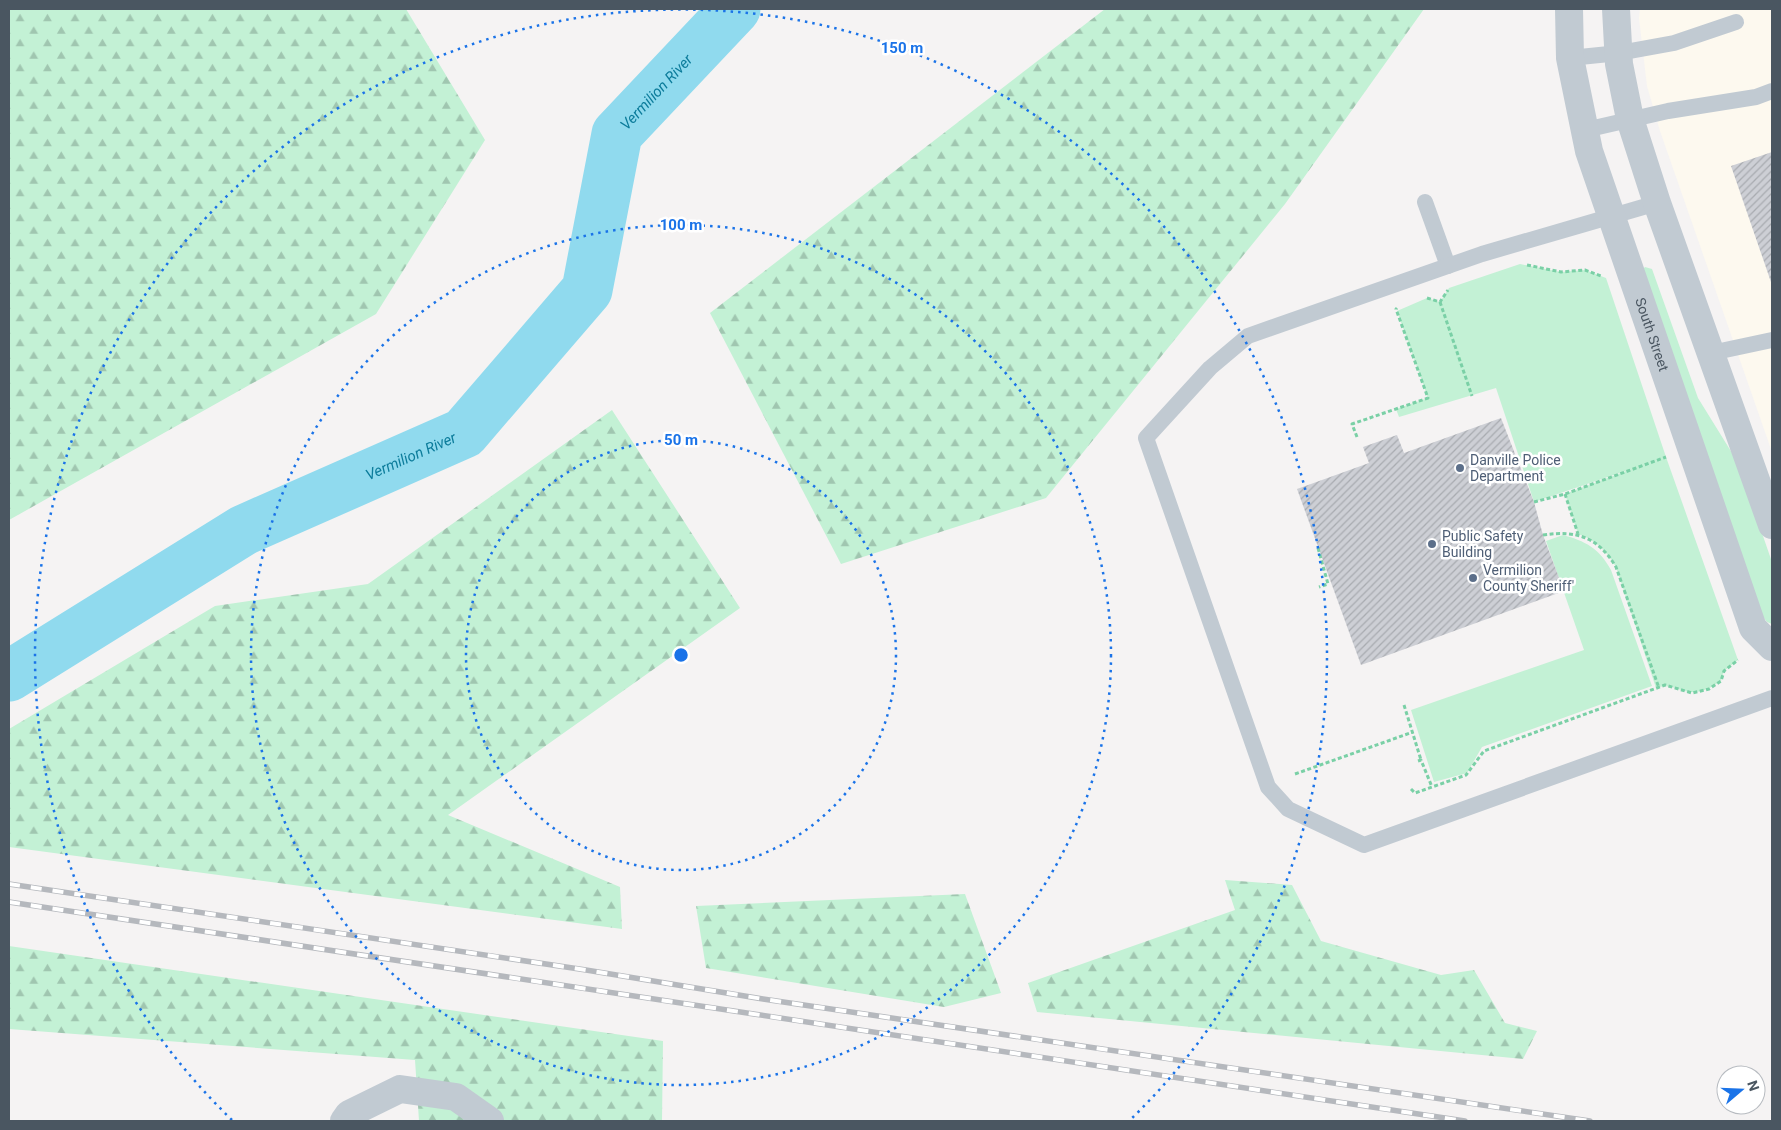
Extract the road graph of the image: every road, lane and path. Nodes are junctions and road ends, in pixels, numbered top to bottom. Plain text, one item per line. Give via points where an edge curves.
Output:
1 (1569, 9) edge
2 (1616, 9) edge
3 (1736, 22) dead end
4 (1619, 53) junction
5 (1570, 58) junction
6 (1772, 92) edge
7 (1630, 119) junction
8 (1585, 130) junction
9 (1425, 202) dead end
10 (1656, 203) junction
11 (1612, 216) junction
12 (1520, 264) dead end
13 (1448, 266) junction
14 (1606, 278) dead end
15 (1450, 288) dead end
16 (1419, 301) dead end
17 (1440, 302) junction
18 (1404, 306) dead end
19 (1772, 340) edge
20 (1711, 353) junction
21 (1472, 396) dead end
22 (1357, 437) dead end
23 (1666, 457) dead end
24 (1565, 494) junction
25 (1534, 502) dead end
26 (1772, 524) edge
27 (1578, 534) junction
28 (1543, 535) dead end
29 (1318, 548) dead end
30 (1319, 587) dead end
31 (1772, 647) edge
32 (1738, 660) dead end
33 (1659, 688) junction
34 (1772, 698) edge
35 (1404, 705) dead end
36 (1413, 732) junction
37 (1295, 774) dead end
38 (1432, 787) junction
39 (1411, 790) dead end
40 (344, 1121) edge
41 (490, 1121) edge

1 - 5 street, South Street
2 - 4 street
3 - 4 lane via 1674,44
4 - 5 lane
4 - 7 street
5 - 8 street, South Street
6 - 7 lane
7 - 8 lane
7 - 10 street
8 - 11 street, South Street
9 - 13 lane
10 - 11 lane
10 - 20 street
11 - 13 lane
11 - 31 street, South Street via 1753,628
12 - 14 path via 1561,272 1585,270
13 - 34 lane via 1248,336 1210,368 1146,438 1268,787 1288,809 1364,845
15 - 17 path
16 - 17 path via 1428,298
17 - 21 path
18 - 22 path via 1396,308 1428,398 1352,424
19 - 20 lane
20 - 26 street
23 - 24 path
24 - 25 path
24 - 27 path
27 - 28 path via 1559,532
27 - 33 path via 1601,547 1616,567
29 - 30 path via 1328,584
32 - 33 path via 1724,671 1721,681 1709,689 1692,693 1666,685
33 - 38 path via 1484,751 1466,775
35 - 36 path
36 - 37 path
36 - 38 path via 1420,761
38 - 39 path via 1414,793
40 - 41 street via 349,1114 400,1089 456,1097

